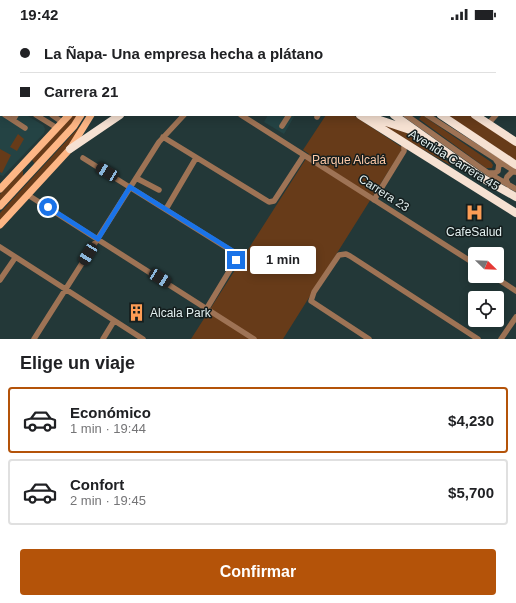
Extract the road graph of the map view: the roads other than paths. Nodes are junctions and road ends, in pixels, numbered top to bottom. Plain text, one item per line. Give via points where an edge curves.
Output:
1 (38, 116) edge
2 (53, 116) edge
3 (68, 116) edge
4 (80, 116) edge
5 (90, 116) edge
6 (119, 116) edge
7 (183, 116) edge
8 (243, 116) edge
9 (288, 116) edge
10 (361, 116) edge
11 (368, 116) edge
12 (395, 116) edge
13 (407, 116) edge
14 (429, 116) edge
15 (443, 116) edge
16 (476, 116) edge
17 (495, 116) edge
18 (15, 118) edge
19 (62, 122) junction
20 (488, 124) junction
21 (282, 126) dead end
22 (25, 128) dead end
23 (57, 128) junction
24 (422, 135) junction
25 (163, 137) junction
26 (516, 142) edge
27 (406, 147) junction
28 (70, 149) junction
29 (304, 155) junction
30 (30, 158) junction
31 (83, 158) dead end
32 (196, 158) junction
33 (494, 158) junction
34 (516, 164) edge
35 (516, 172) edge
36 (488, 173) junction
37 (136, 178) junction
38 (22, 182) junction
39 (2, 185) edge
40 (509, 186) junction
41 (130, 187) junction
42 (516, 189) edge
43 (159, 190) dead end
44 (28, 195) junction
45 (516, 197) edge
46 (374, 200) junction
47 (0, 206) edge
48 (166, 209) junction
49 (516, 213) edge
50 (0, 225) edge
51 (98, 239) junction
52 (0, 247) edge
53 (15, 258) junction
54 (468, 260) edge
55 (0, 280) edge
56 (504, 283) edge
57 (65, 290) junction
58 (516, 291) edge
59 (207, 308) junction
60 (516, 317) edge
61 (114, 321) junction
62 (34, 339) edge
63 (103, 339) edge
64 (143, 339) edge
65 (254, 339) edge
66 (369, 339) edge
67 (478, 339) edge
68 (502, 339) edge

1 - 23 street
2 - 19 street
3 - 19 main road
4 - 38 main road
5 - 28 main road
6 - 28 highway
7 - 25 street
8 - 29 street, Carrera 23
9 - 21 street
10 - 27 highway, Avenida Carrera 45
11 - 24 highway
12 - 24 highway, Avenida Carrera 45
13 - 36 street
14 - 33 street
15 - 34 highway
16 - 20 highway
17 - 20 street
18 - 22 street
19 - 23 main road
20 - 26 highway
23 - 30 main road
24 - 45 highway, Avenida Carrera 45 via 484,180
25 - 32 street
25 - 37 street
27 - 46 street
27 - 49 highway, Avenida Carrera 45
28 - 44 main road
29 - 32 street via 274,201 269,202
29 - 46 street, Carrera 23
30 - 38 main road
30 - 39 main road
31 - 41 street
32 - 48 street
33 - 35 street
33 - 36 street via 499,164 498,171 495,174
35 - 40 street via 506,177
36 - 40 street
37 - 41 street
37 - 43 street
38 - 47 main road
40 - 42 street
41 - 48 street
41 - 51 street
44 - 50 main road
44 - 51 street
46 - 54 street, Carrera 23
48 - 59 street via 236,255 236,260
51 - 57 street
51 - 59 street
52 - 53 street
53 - 55 street
53 - 57 street
56 - 58 street
57 - 61 street
57 - 62 street
59 - 65 street
60 - 68 street
61 - 63 street
61 - 64 street
66 - 67 street via 311,301 337,257 342,254 350,256

